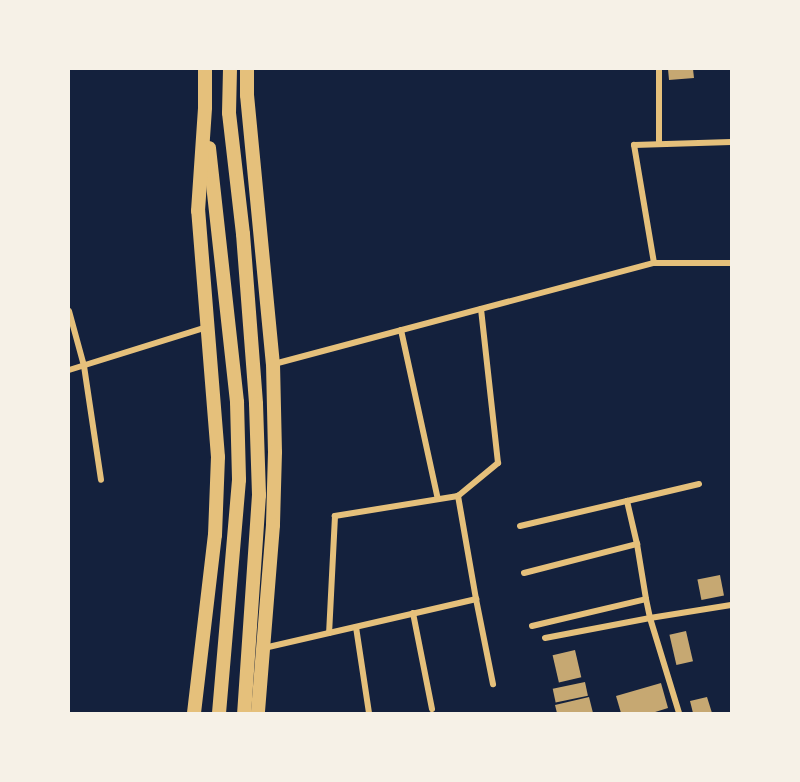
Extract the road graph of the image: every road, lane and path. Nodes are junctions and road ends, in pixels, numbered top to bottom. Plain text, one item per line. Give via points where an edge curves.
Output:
1 (205, 69) edge
2 (230, 69) edge
3 (247, 69) edge
4 (659, 69) edge
5 (205, 107) junction
6 (731, 142) edge
7 (659, 144) junction
8 (654, 263) junction
9 (731, 263) edge
10 (481, 309) junction
11 (69, 310) edge
12 (207, 327) junction
13 (401, 330) junction
14 (273, 364) junction
15 (84, 366) junction
16 (69, 370) edge
17 (101, 480) dead end
18 (699, 484) dead end
19 (458, 496) junction
20 (438, 499) junction
21 (627, 501) junction
22 (520, 526) dead end
23 (637, 544) junction
24 (524, 573) dead end
25 (476, 598) junction
26 (646, 599) junction
27 (731, 605) edge
28 (413, 613) junction
29 (650, 618) junction
30 (356, 627) junction
31 (532, 627) dead end
32 (329, 633) junction
33 (545, 638) dead end
34 (263, 648) junction
35 (493, 684) dead end
36 (432, 709) dead end
37 (194, 713) edge
38 (219, 713) edge
39 (244, 713) edge
40 (258, 713) edge
41 (369, 713) edge
42 (679, 713) edge

1 - 5 main road
2 - 39 main road via 229,113 243,234 259,495
3 - 14 main road
4 - 7 street
5 - 12 main road via 198,211
5 - 38 main road via 237,402 239,480
6 - 7 street
7 - 8 street via 634,145
8 - 9 street
8 - 10 street
10 - 13 street
10 - 19 street via 498,464
11 - 15 street
12 - 15 street
12 - 37 main road via 218,457 215,535
13 - 14 street
13 - 20 street
14 - 34 main road via 273,525
15 - 16 street
15 - 17 street
18 - 21 street
19 - 20 street
19 - 25 street
20 - 32 street via 334,516
21 - 22 street
21 - 23 street
23 - 24 street
23 - 26 street
25 - 28 street
25 - 35 street
26 - 29 street
26 - 31 street
27 - 29 street
28 - 30 street
28 - 36 street
29 - 33 street
29 - 42 street
30 - 32 street
30 - 41 street
32 - 34 street
34 - 40 main road

